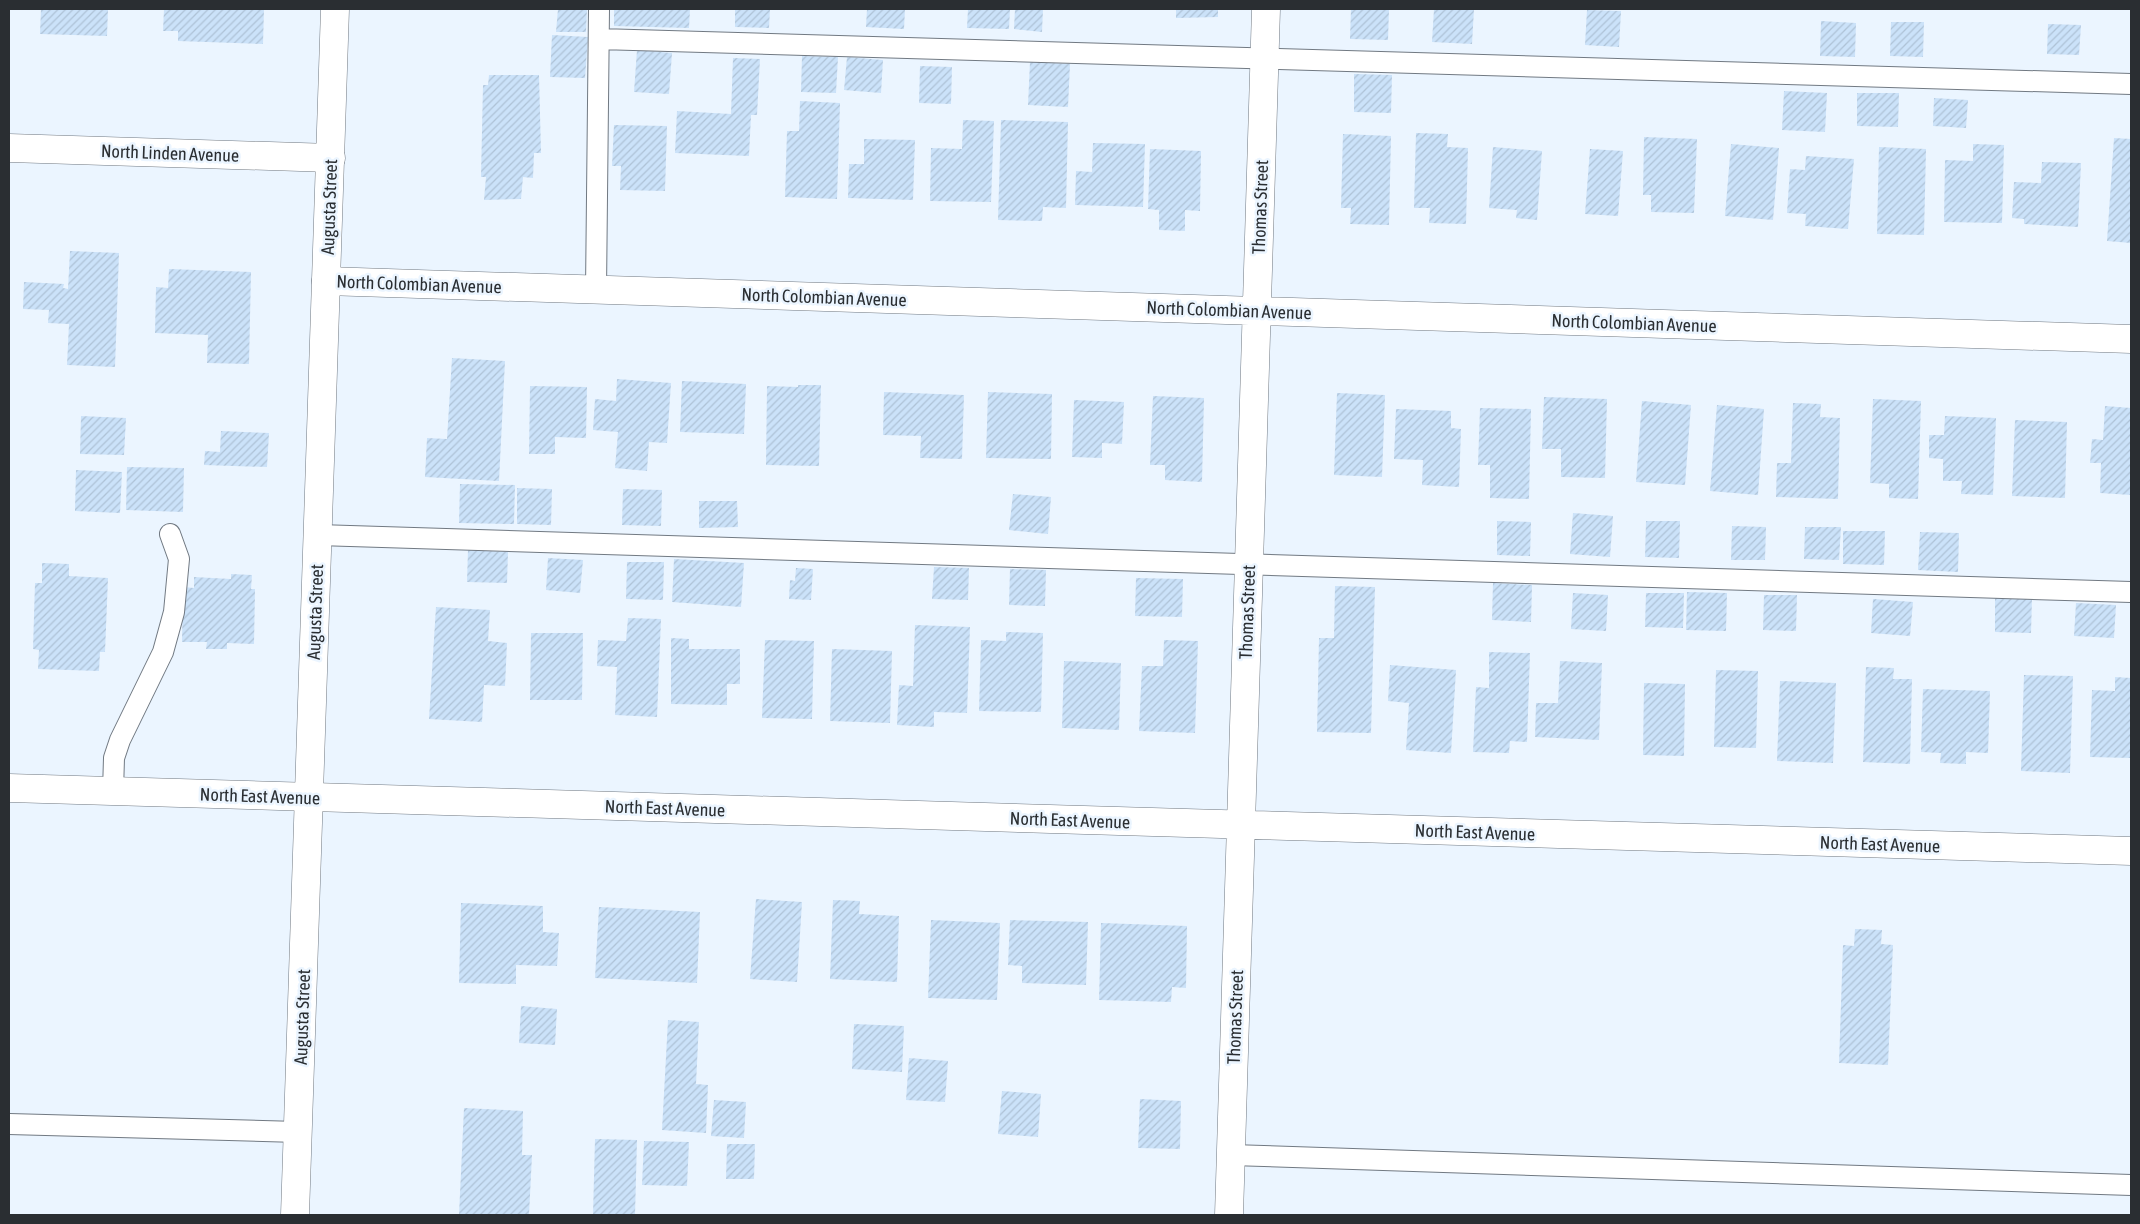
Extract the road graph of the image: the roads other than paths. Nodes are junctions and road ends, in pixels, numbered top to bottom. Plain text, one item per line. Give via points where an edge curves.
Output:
1 (335, 9) edge
2 (599, 9) edge
3 (1266, 9) edge
4 (599, 39) junction
5 (1264, 59) junction
6 (2131, 84) edge
7 (9, 148) edge
8 (330, 158) junction
9 (326, 281) junction
10 (596, 290) junction
11 (1256, 311) junction
12 (2131, 339) edge
13 (170, 534) dead end
14 (318, 535) junction
15 (1249, 564) junction
16 (2131, 592) edge
17 (9, 788) edge
18 (113, 791) junction
19 (309, 798) junction
20 (1241, 825) junction
21 (2131, 851) edge
22 (9, 1124) edge
23 (298, 1132) junction
24 (1231, 1155) junction
25 (2131, 1185) edge
26 (295, 1215) edge
27 (1229, 1215) edge

1 - 8 street, Augusta Street
2 - 4 lane
3 - 5 street, Thomas Street
4 - 5 lane
4 - 10 lane
5 - 6 lane
5 - 11 street, Thomas Street
7 - 8 street, North Linden Avenue
8 - 9 street, Augusta Street
9 - 10 street, North Colombian Avenue
9 - 14 street, Augusta Street
10 - 11 street, North Colombian Avenue
11 - 12 street, North Colombian Avenue
11 - 15 street, Thomas Street
13 - 18 lane via 179,559 174,612 163,652 120,740 114,758
14 - 15 lane
14 - 19 street, Augusta Street
15 - 16 lane
15 - 20 street, Thomas Street
17 - 18 street, North East Avenue
18 - 19 street, North East Avenue
19 - 20 street, North East Avenue
19 - 23 street, Augusta Street
20 - 21 street, North East Avenue
20 - 24 street, Thomas Street
22 - 23 lane
23 - 26 street, Augusta Street
24 - 25 lane
24 - 27 street, Thomas Street

